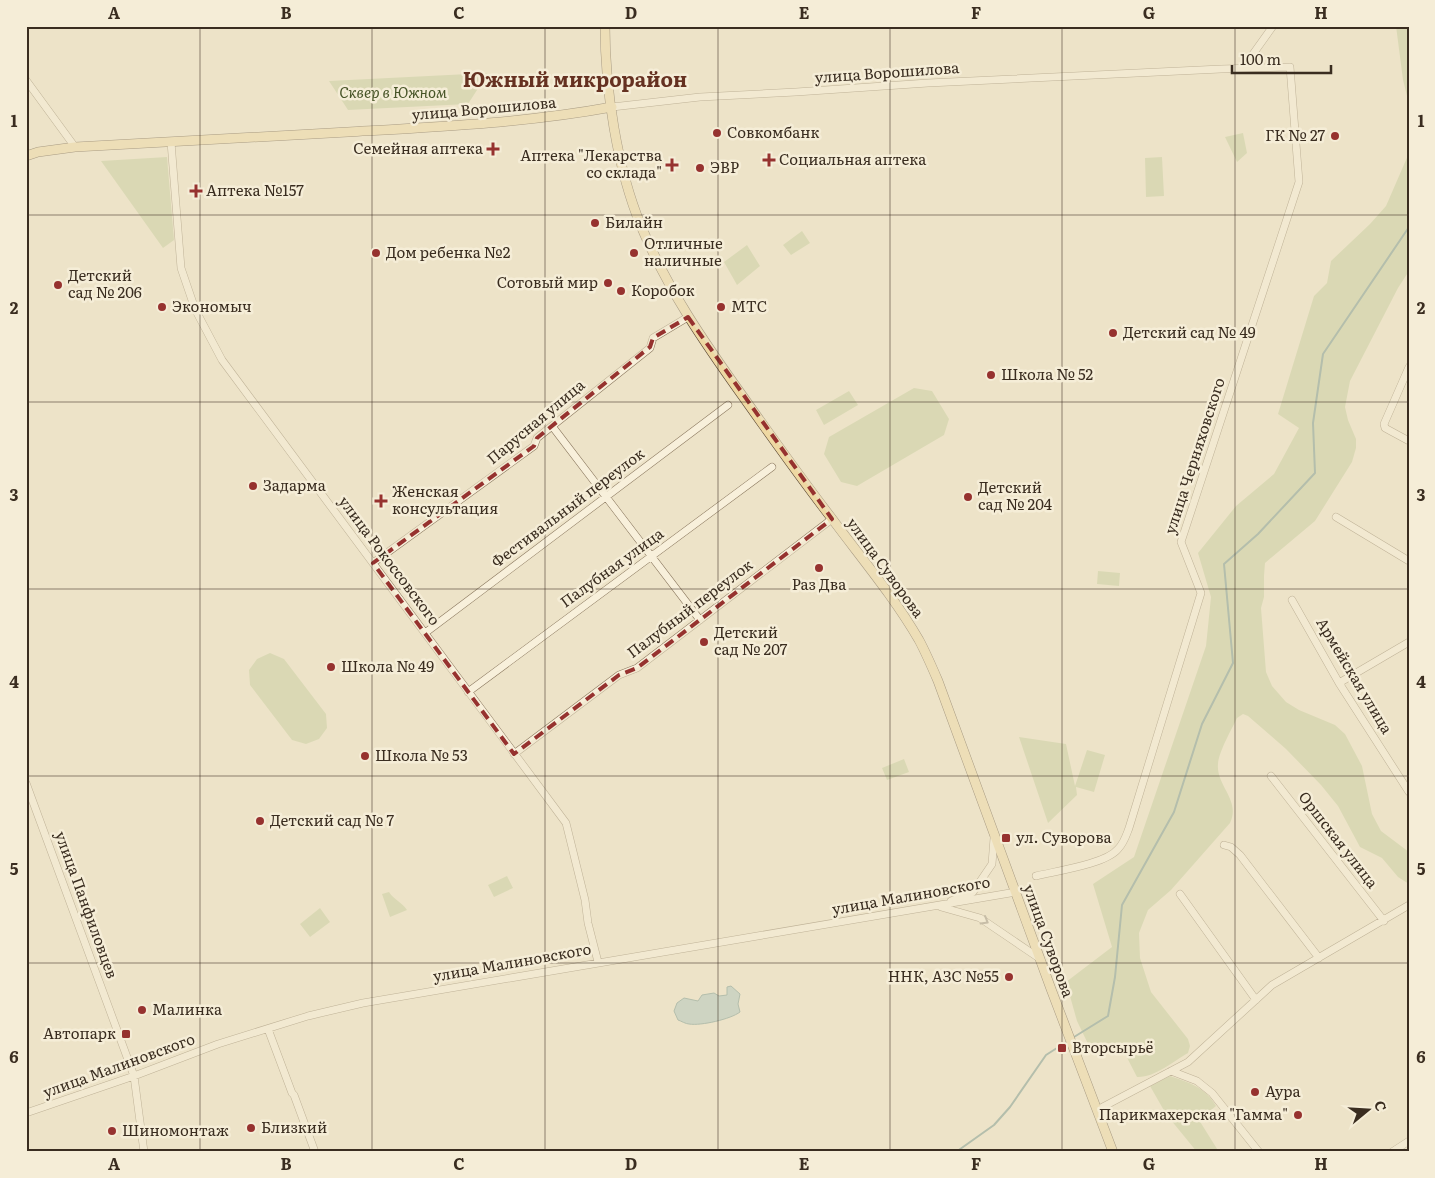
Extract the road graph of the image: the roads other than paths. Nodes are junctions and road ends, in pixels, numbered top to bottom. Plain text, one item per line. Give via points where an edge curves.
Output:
1 (605, 26) edge
2 (1273, 26) edge
3 (1290, 67) joint
4 (1242, 68) junction
5 (26, 80) edge
6 (612, 107) junction
7 (171, 142) junction
8 (75, 147) junction
9 (26, 156) edge
10 (688, 318) junction
11 (1409, 367) edge
12 (728, 405) dead end
13 (552, 426) junction
14 (1409, 441) edge
15 (772, 467) dead end
16 (606, 497) junction
17 (1336, 517) dead end
18 (832, 519) junction
19 (651, 556) junction
20 (1409, 561) edge
21 (373, 563) junction
22 (1292, 600) dead end
23 (700, 620) junction
24 (425, 633) junction
25 (1409, 642) edge
26 (1339, 683) junction
27 (468, 692) junction
28 (514, 754) junction
29 (1270, 776) dead end
30 (26, 783) edge
31 (1407, 787) edge
32 (995, 835) junction
33 (1224, 846) dead end
34 (1036, 876) dead end
35 (1016, 892) junction
36 (1180, 894) dead end
37 (939, 906) junction
38 (1409, 906) edge
39 (1384, 921) junction
40 (1318, 958) junction
41 (1040, 959) junction
42 (598, 962) junction
43 (1256, 1000) junction
44 (268, 1029) junction
45 (1171, 1071) junction
46 (134, 1076) junction
47 (1097, 1110) junction
48 (26, 1113) edge
49 (1409, 1141) edge
50 (144, 1152) edge
51 (315, 1152) edge
52 (1113, 1152) edge
53 (1259, 1152) edge
54 (1392, 1152) edge

1 - 6 main road, улица Суворова
2 - 4 street
3 - 4 street, улица Ворошилова
3 - 34 street, улица Черняховского via 1300,182 1181,542 1201,593 1129,828 1118,850 1110,856
4 - 6 street, улица Ворошилова via 700,97
5 - 8 street
6 - 7 main road, улица Ворошилова via 563,116 497,122
6 - 10 main road, улица Суворова via 623,172 641,226
7 - 8 main road, улица Ворошилова
7 - 21 street, улица Рокоссовского via 181,268 195,309 222,360
8 - 9 main road, улица Ворошилова
10 - 13 street, Парусная улица via 653,338 650,348
10 - 18 main road, улица Суворова
11 - 14 street via 1384,424 1385,428
12 - 16 street, Фестивальный переулок
13 - 16 street
13 - 21 street, Парусная улица via 537,438 534,446
15 - 19 street, Палубная улица
16 - 19 street
16 - 24 street, Фестивальный переулок
17 - 20 street
18 - 23 street, Палубный переулок
18 - 32 main road, улица Суворова via 920,642 938,681
19 - 23 street
19 - 27 street, Палубная улица
21 - 24 street, улица Рокоссовского
22 - 26 street, Армейская улица
23 - 28 street, Палубный переулок via 637,668 619,675
24 - 27 street, улица Рокоссовского
25 - 26 street
26 - 31 street, Армейская улица
27 - 28 street, улица Рокоссовского
28 - 42 street, улица Рокоссовского via 566,823
29 - 39 street, Оршская улица
30 - 46 street, улица Панфиловцев
32 - 35 main road, улица Суворова
32 - 37 street via 992,864 973,892
33 - 40 street via 1231,847 1240,855
35 - 37 street, улица Малиновского
35 - 41 main road, улица Суворова
36 - 43 street
37 -> 41 street via 980,918
37 - 42 street, улица Малиновского
38 - 39 street
39 - 40 street
40 - 43 street via 1285,976
41 - 47 main road, улица Суворова
42 - 44 street, улица Малиновского via 363,1003
43 - 45 street via 1193,1059
44 - 46 street, улица Малиновского
44 - 51 street
45 - 47 street
45 - 53 street via 1196,1081 1212,1093
46 - 48 street, улица Малиновского
46 - 50 street
47 - 52 main road, улица Суворова
49 - 54 street

